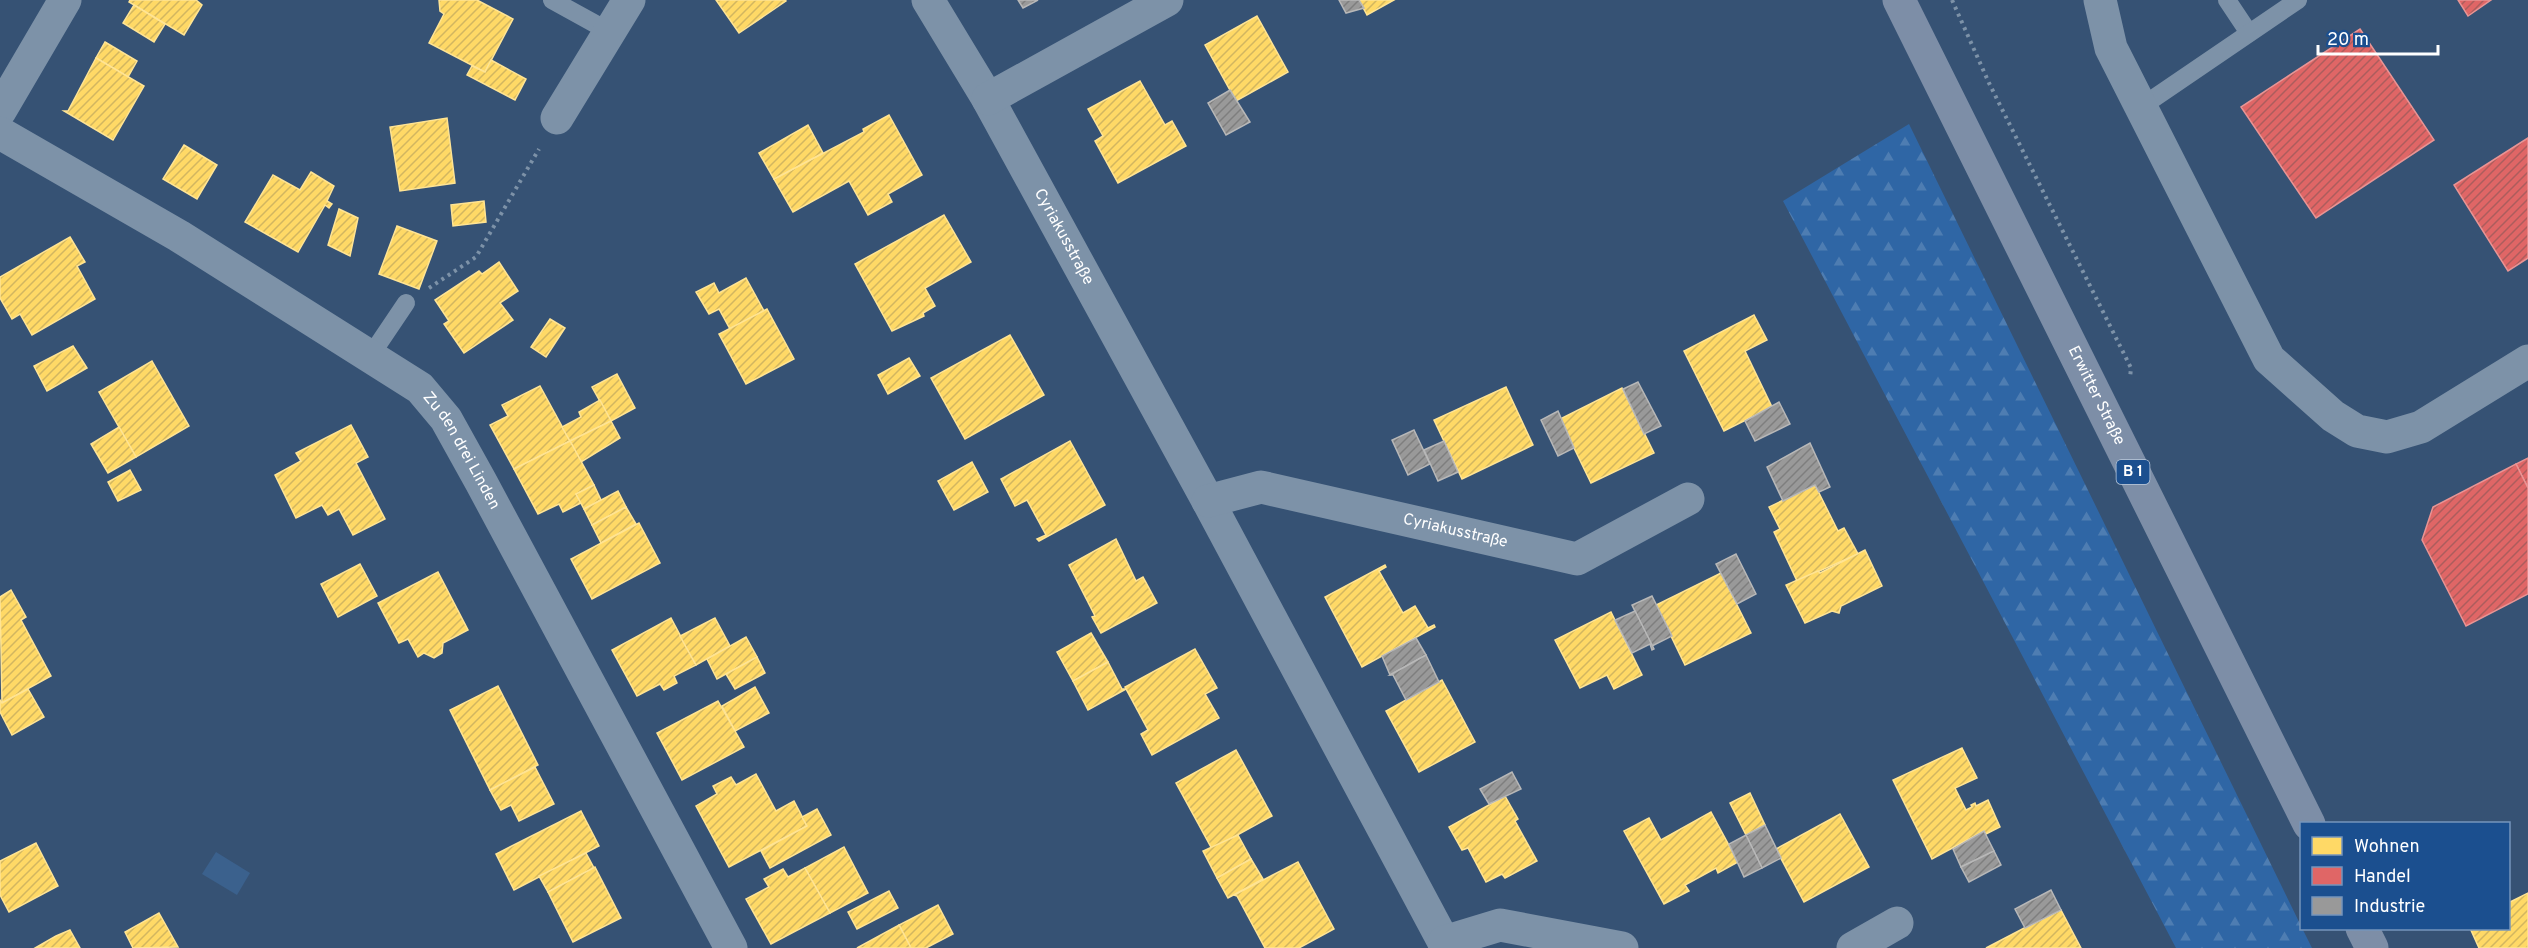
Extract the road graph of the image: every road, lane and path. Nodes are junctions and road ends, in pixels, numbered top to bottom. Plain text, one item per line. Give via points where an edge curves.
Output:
1 (65, 0) edge
2 (552, 0) edge
3 (629, 0) edge
4 (928, 0) edge
5 (1167, 0) edge
6 (1899, 0) edge
7 (2100, 0) edge
8 (2227, 0) edge
9 (2298, 0) edge
10 (610, 32) junction
11 (2249, 33) junction
12 (988, 99) junction
13 (2141, 107) junction
14 (0, 111) edge
15 (557, 118) joint
16 (0, 133) edge
17 (406, 303) joint
18 (371, 356) junction
19 (2528, 361) edge
20 (1688, 499) dead end
21 (1208, 501) junction
22 (2308, 822) edge
23 (1897, 923) dead end
24 (2363, 930) edge
25 (1445, 945) edge
26 (732, 948) edge
27 (1622, 948) edge
28 (1853, 948) edge
29 (2372, 948) edge

1 - 14 street
2 - 10 lane
3 - 10 street
4 - 12 street, Cyriakusstraße
5 - 12 street
6 - 22 main road, Erwitter Straße / B 1
7 - 13 street via 2111,48
8 - 11 lane
9 - 11 lane
10 - 15 street
11 - 13 lane
12 - 21 street, Cyriakusstraße
13 - 19 street via 2269,359 2344,424 2378,436 2413,431
15 - 17 path via 476,257
16 - 18 street, Zu den drei Linden via 179,237
17 - 18 lane
18 - 26 street, Zu den drei Linden via 420,388 446,419
20 - 21 street, Cyriakusstraße via 1577,559 1261,487
21 - 25 street, Cyriakusstraße
23 - 28 street
24 - 29 main road
25 - 27 street, Cyriakusstraße via 1500,925

